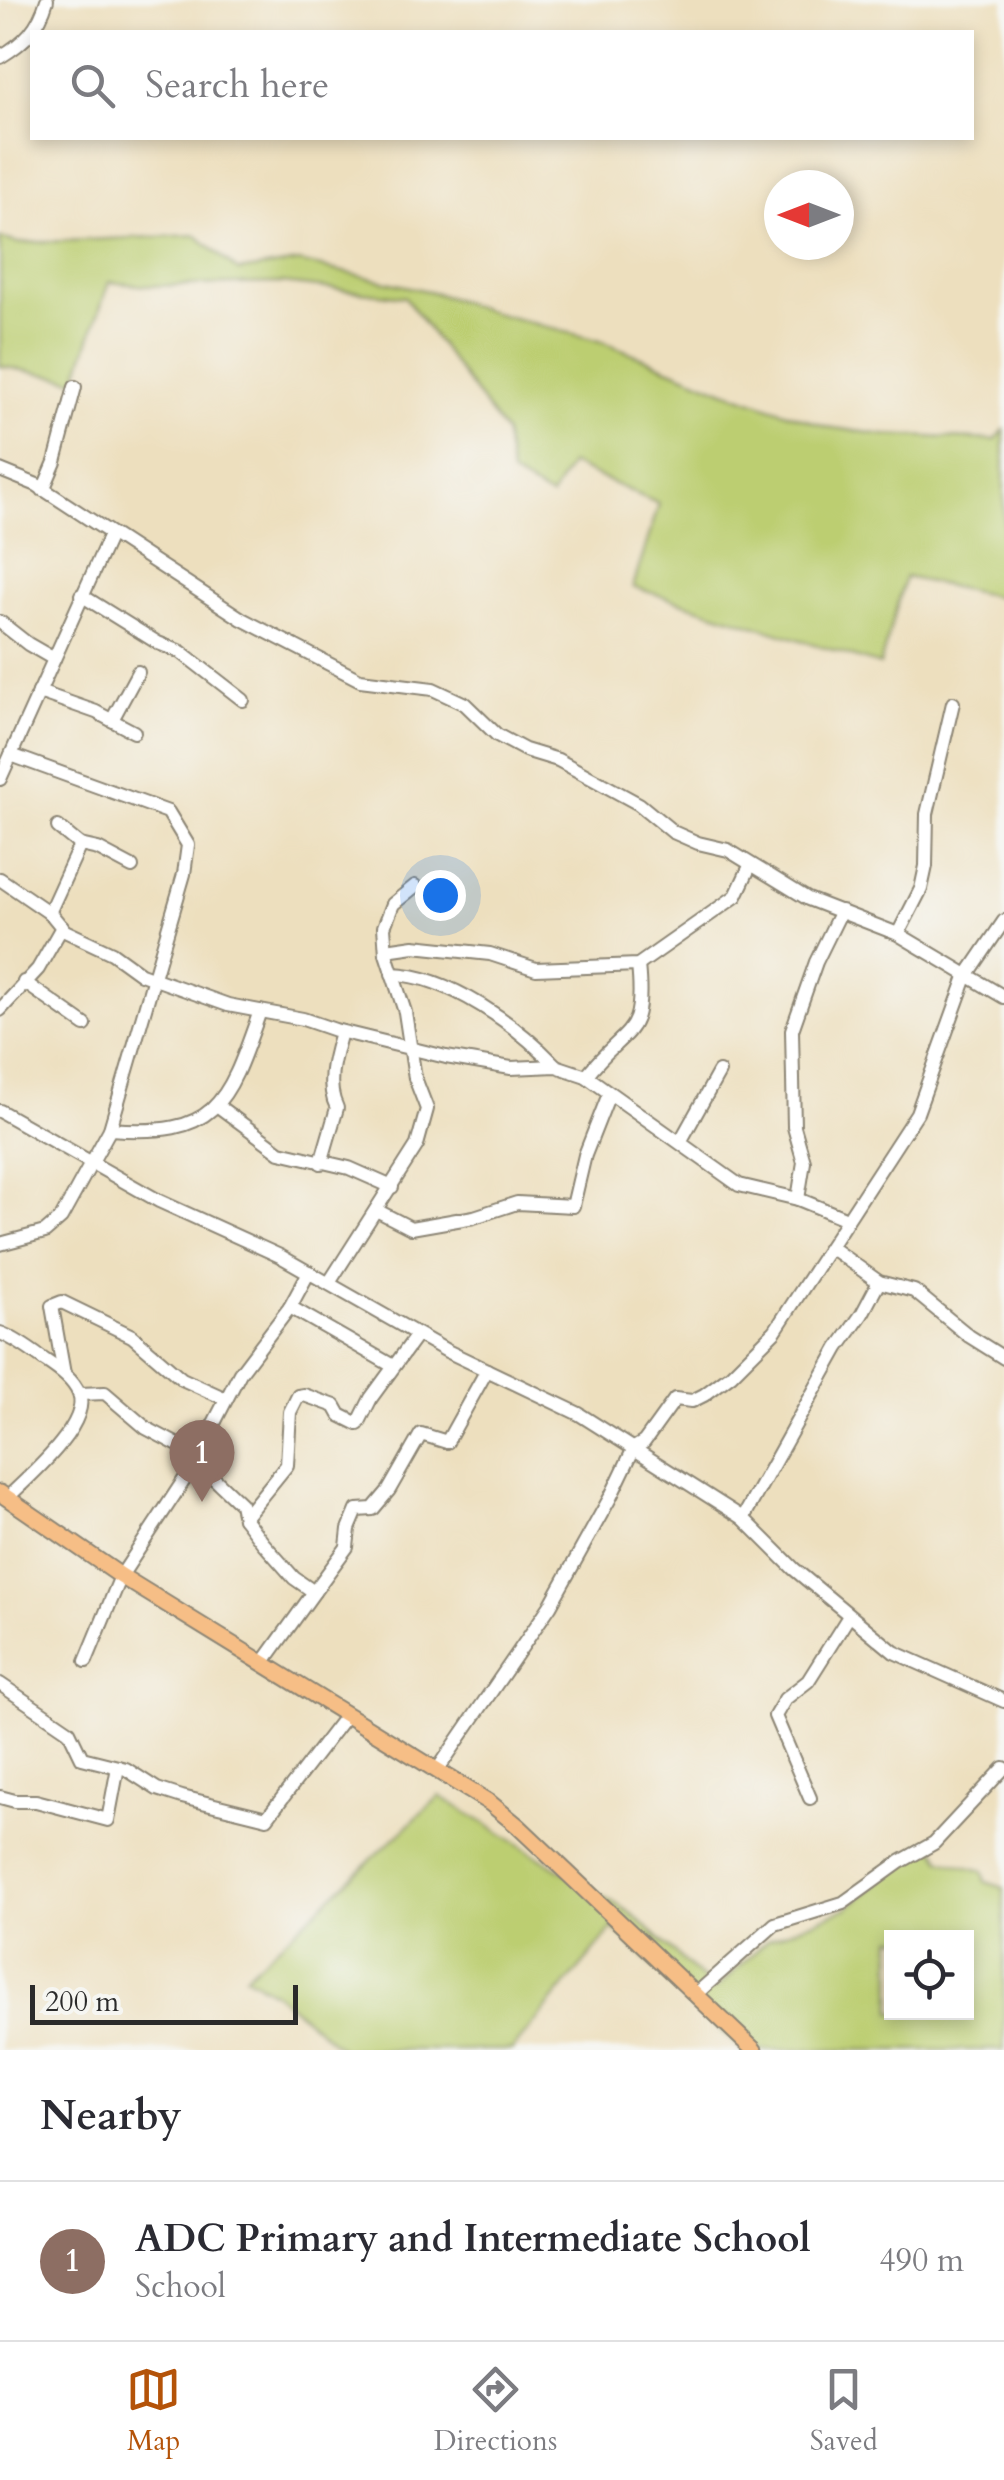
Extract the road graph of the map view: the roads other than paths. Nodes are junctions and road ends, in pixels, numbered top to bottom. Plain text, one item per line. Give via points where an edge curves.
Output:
1 (47, 0) edge
2 (34, 30) edge
3 (30, 35) edge
4 (0, 57) edge
5 (76, 387) dead end
6 (0, 470) edge
7 (43, 490) junction
8 (110, 535) junction
9 (81, 594) junction
10 (0, 622) edge
11 (54, 658) junction
12 (138, 672) dead end
13 (39, 692) junction
14 (243, 700) dead end
15 (953, 703) dead end
16 (112, 720) junction
17 (134, 732) dead end
18 (11, 754) junction
19 (0, 778) edge
20 (58, 827) dead end
21 (80, 845) junction
22 (750, 866) junction
23 (132, 867) dead end
24 (0, 879) edge
25 (415, 886) dead end
26 (49, 912) junction
27 (840, 912) junction
28 (1004, 921) edge
29 (62, 927) junction
30 (898, 934) junction
31 (386, 950) junction
32 (638, 965) junction
33 (392, 974) junction
34 (966, 976) junction
35 (155, 978) junction
36 (24, 982) junction
37 (1004, 997) edge
38 (0, 1010) edge
39 (260, 1011) junction
40 (85, 1025) dead end
41 (341, 1032) junction
42 (410, 1050) junction
43 (556, 1066) junction
44 (719, 1072) dead end
45 (586, 1076) junction
46 (609, 1094) junction
47 (218, 1106) junction
48 (0, 1112) edge
49 (110, 1128) junction
50 (680, 1142) junction
51 (91, 1162) junction
52 (321, 1163) junction
53 (392, 1187) junction
54 (798, 1199) junction
55 (376, 1210) junction
56 (847, 1219) junction
57 (3, 1239) edge
58 (830, 1247) junction
59 (309, 1272) junction
60 (879, 1282) junction
61 (329, 1283) junction
62 (290, 1306) junction
63 (0, 1333) edge
64 (417, 1335) junction
65 (1004, 1358) edge
66 (393, 1366) junction
67 (487, 1370) junction
68 (64, 1374) junction
69 (80, 1394) junction
70 (226, 1399) junction
71 (634, 1448) junction
72 (197, 1455) junction
73 (4, 1496) edge
74 (244, 1518) junction
75 (743, 1518) junction
76 (121, 1576) junction
77 (314, 1592) junction
78 (849, 1616) junction
79 (86, 1661) dead end
80 (263, 1663) junction
81 (0, 1684) edge
82 (1004, 1701) edge
83 (347, 1714) junction
84 (118, 1767) junction
85 (1004, 1768) edge
86 (438, 1769) junction
87 (0, 1797) edge
88 (810, 1798) dead end
89 (696, 1994) junction
90 (754, 2050) edge

1 - 2 street
3 - 4 street
5 - 7 street
6 - 7 street
7 - 8 street
8 - 9 street
8 - 22 street via 242,619 360,680 433,688 464,704 497,735 558,760 639,804 673,832 728,850
9 - 11 street
9 - 14 street via 181,652
10 - 11 street
11 - 13 street
12 - 16 street
13 - 16 street
13 - 18 street
15 - 30 street via 927,814 921,889
16 - 17 street
18 - 19 street
18 - 35 street via 168,812 188,844
20 - 21 street
21 - 23 street
21 - 26 street
22 - 27 street
22 - 32 street via 736,896
24 - 26 street
25 - 31 street via 393,904 384,927
26 - 29 street
27 - 30 street
27 - 54 street via 792,1030 794,1127 804,1162
28 - 34 street
29 - 35 street
29 - 36 street
30 - 34 street
31 - 32 street via 414,946 490,954 536,969
31 - 33 street
32 - 45 street via 636,1023
33 - 42 street
33 - 43 street via 438,985 495,1014
34 - 37 street
34 - 56 street via 917,1112
35 - 39 street
35 - 49 street
36 - 38 street
36 - 40 street
39 - 41 street
39 - 47 street via 237,1077
41 - 42 street
41 - 52 street via 332,1068 337,1108
42 - 43 street via 512,1068
42 - 53 street via 427,1109 417,1145
43 - 45 street
44 - 50 street
45 - 46 street
46 - 50 street
46 - 55 street via 584,1154 573,1206 516,1202 410,1228
47 - 49 street via 190,1125
47 - 52 street via 280,1152
48 - 51 street
49 - 51 street
50 - 54 street via 739,1185
51 - 57 street via 61,1218 45,1232
51 - 59 street
52 - 53 street
53 - 55 street
54 - 56 street
55 - 61 street
56 - 58 street
58 - 60 street
58 - 71 street via 775,1331 704,1394 674,1399
59 - 61 street
59 - 62 street
60 - 65 street via 914,1291
60 - 75 street
61 - 64 street
62 - 66 street
62 - 70 street
63 - 68 street
64 - 66 street
64 - 67 street
66 - 74 street via 358,1424 335,1406 298,1396 290,1412 287,1465
67 - 71 street
67 - 77 street via 448,1442 422,1434 373,1509 357,1510 348,1546
68 - 69 street
68 - 70 street via 52,1306 62,1302 132,1336 182,1380
69 - 72 street via 105,1393 146,1428
69 - 73 street via 80,1416
70 - 72 street
71 - 75 street
71 - 86 street via 550,1606
72 - 74 street via 241,1504
72 - 76 street
73 - 76 main road
74 - 77 street
75 - 78 street
76 - 79 street
76 - 80 main road
77 - 80 street
78 - 82 street via 894,1652
78 - 88 street via 808,1681 775,1716
80 - 83 main road
81 - 84 street via 69,1731 82,1758
83 - 84 street via 267,1818 157,1789
83 - 86 main road
84 - 87 street via 108,1820
85 - 89 street via 934,1843 843,1904 775,1924
86 - 89 main road via 518,1826
89 - 90 main road

